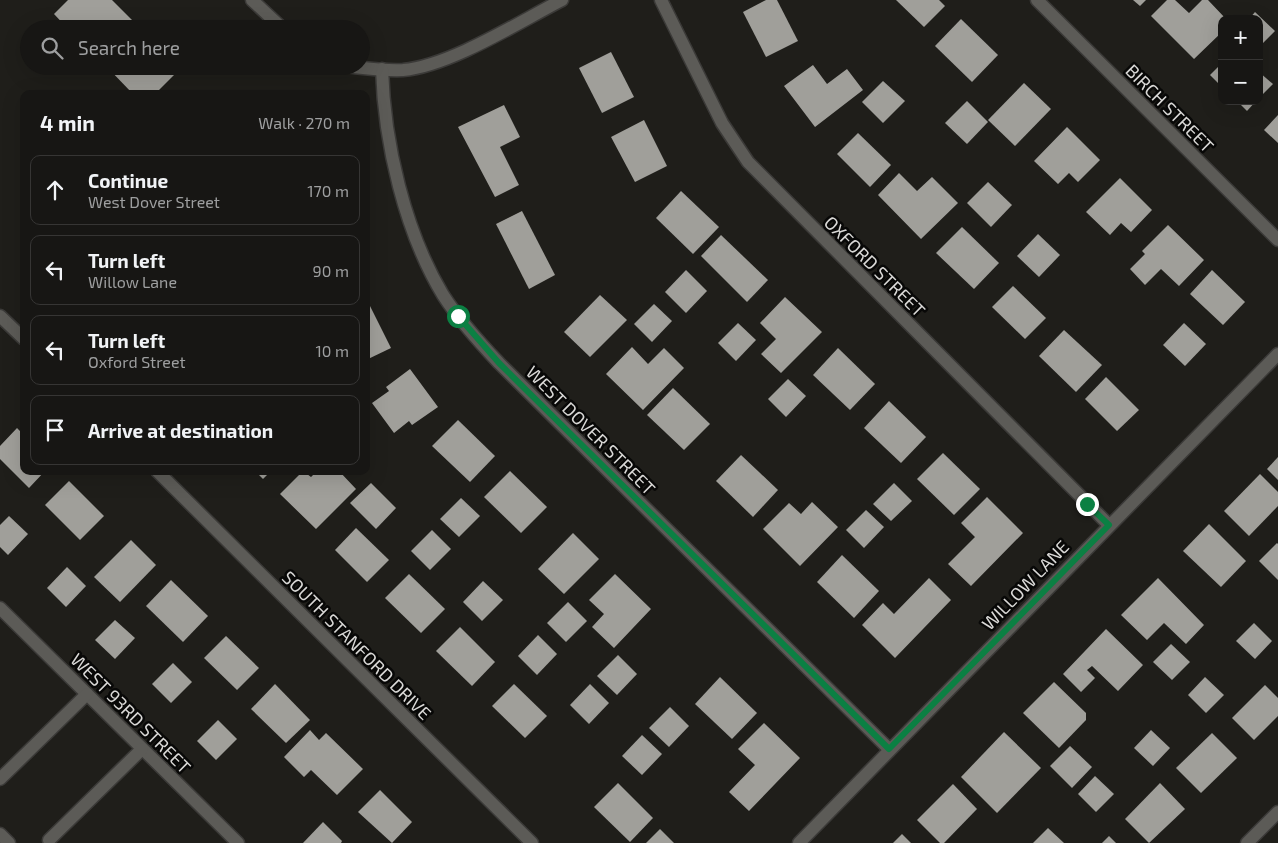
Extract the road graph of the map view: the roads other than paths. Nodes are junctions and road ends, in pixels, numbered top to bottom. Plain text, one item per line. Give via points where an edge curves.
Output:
1 (252, 0) edge
2 (562, 0) edge
3 (661, 0) edge
4 (1037, 0) edge
5 (273, 20) edge
6 (370, 69) edge
7 (382, 70) junction
8 (1278, 240) edge
9 (0, 316) edge
10 (20, 335) edge
11 (1278, 354) edge
12 (161, 475) edge
13 (1109, 525) junction
14 (0, 608) edge
15 (87, 694) junction
16 (142, 749) junction
17 (889, 749) junction
18 (0, 779) edge
19 (1278, 812) edge
20 (0, 834) edge
21 (49, 840) dead end
22 (9, 843) edge
23 (238, 843) edge
24 (532, 843) edge
25 (799, 843) edge
26 (1247, 843) edge

1 - 5 street
2 - 7 street via 432,64 403,70
3 - 13 street, OXFORD STREET via 722,123 748,162
4 - 8 street, BIRCH STREET
6 - 7 street
7 - 17 street, WEST DOVER STREET via 383,104 409,219 428,266 458,316 499,363
9 - 10 street
11 - 13 street, WILLOW LANE
12 - 24 street, SOUTH STANFORD DRIVE
13 - 17 street, WILLOW LANE
14 - 15 street, WEST 93RD STREET
15 - 16 street, WEST 93RD STREET
15 - 18 street
16 - 21 street
16 - 23 street, WEST 93RD STREET
17 - 25 street, WILLOW LANE
19 - 26 street
20 - 22 street

